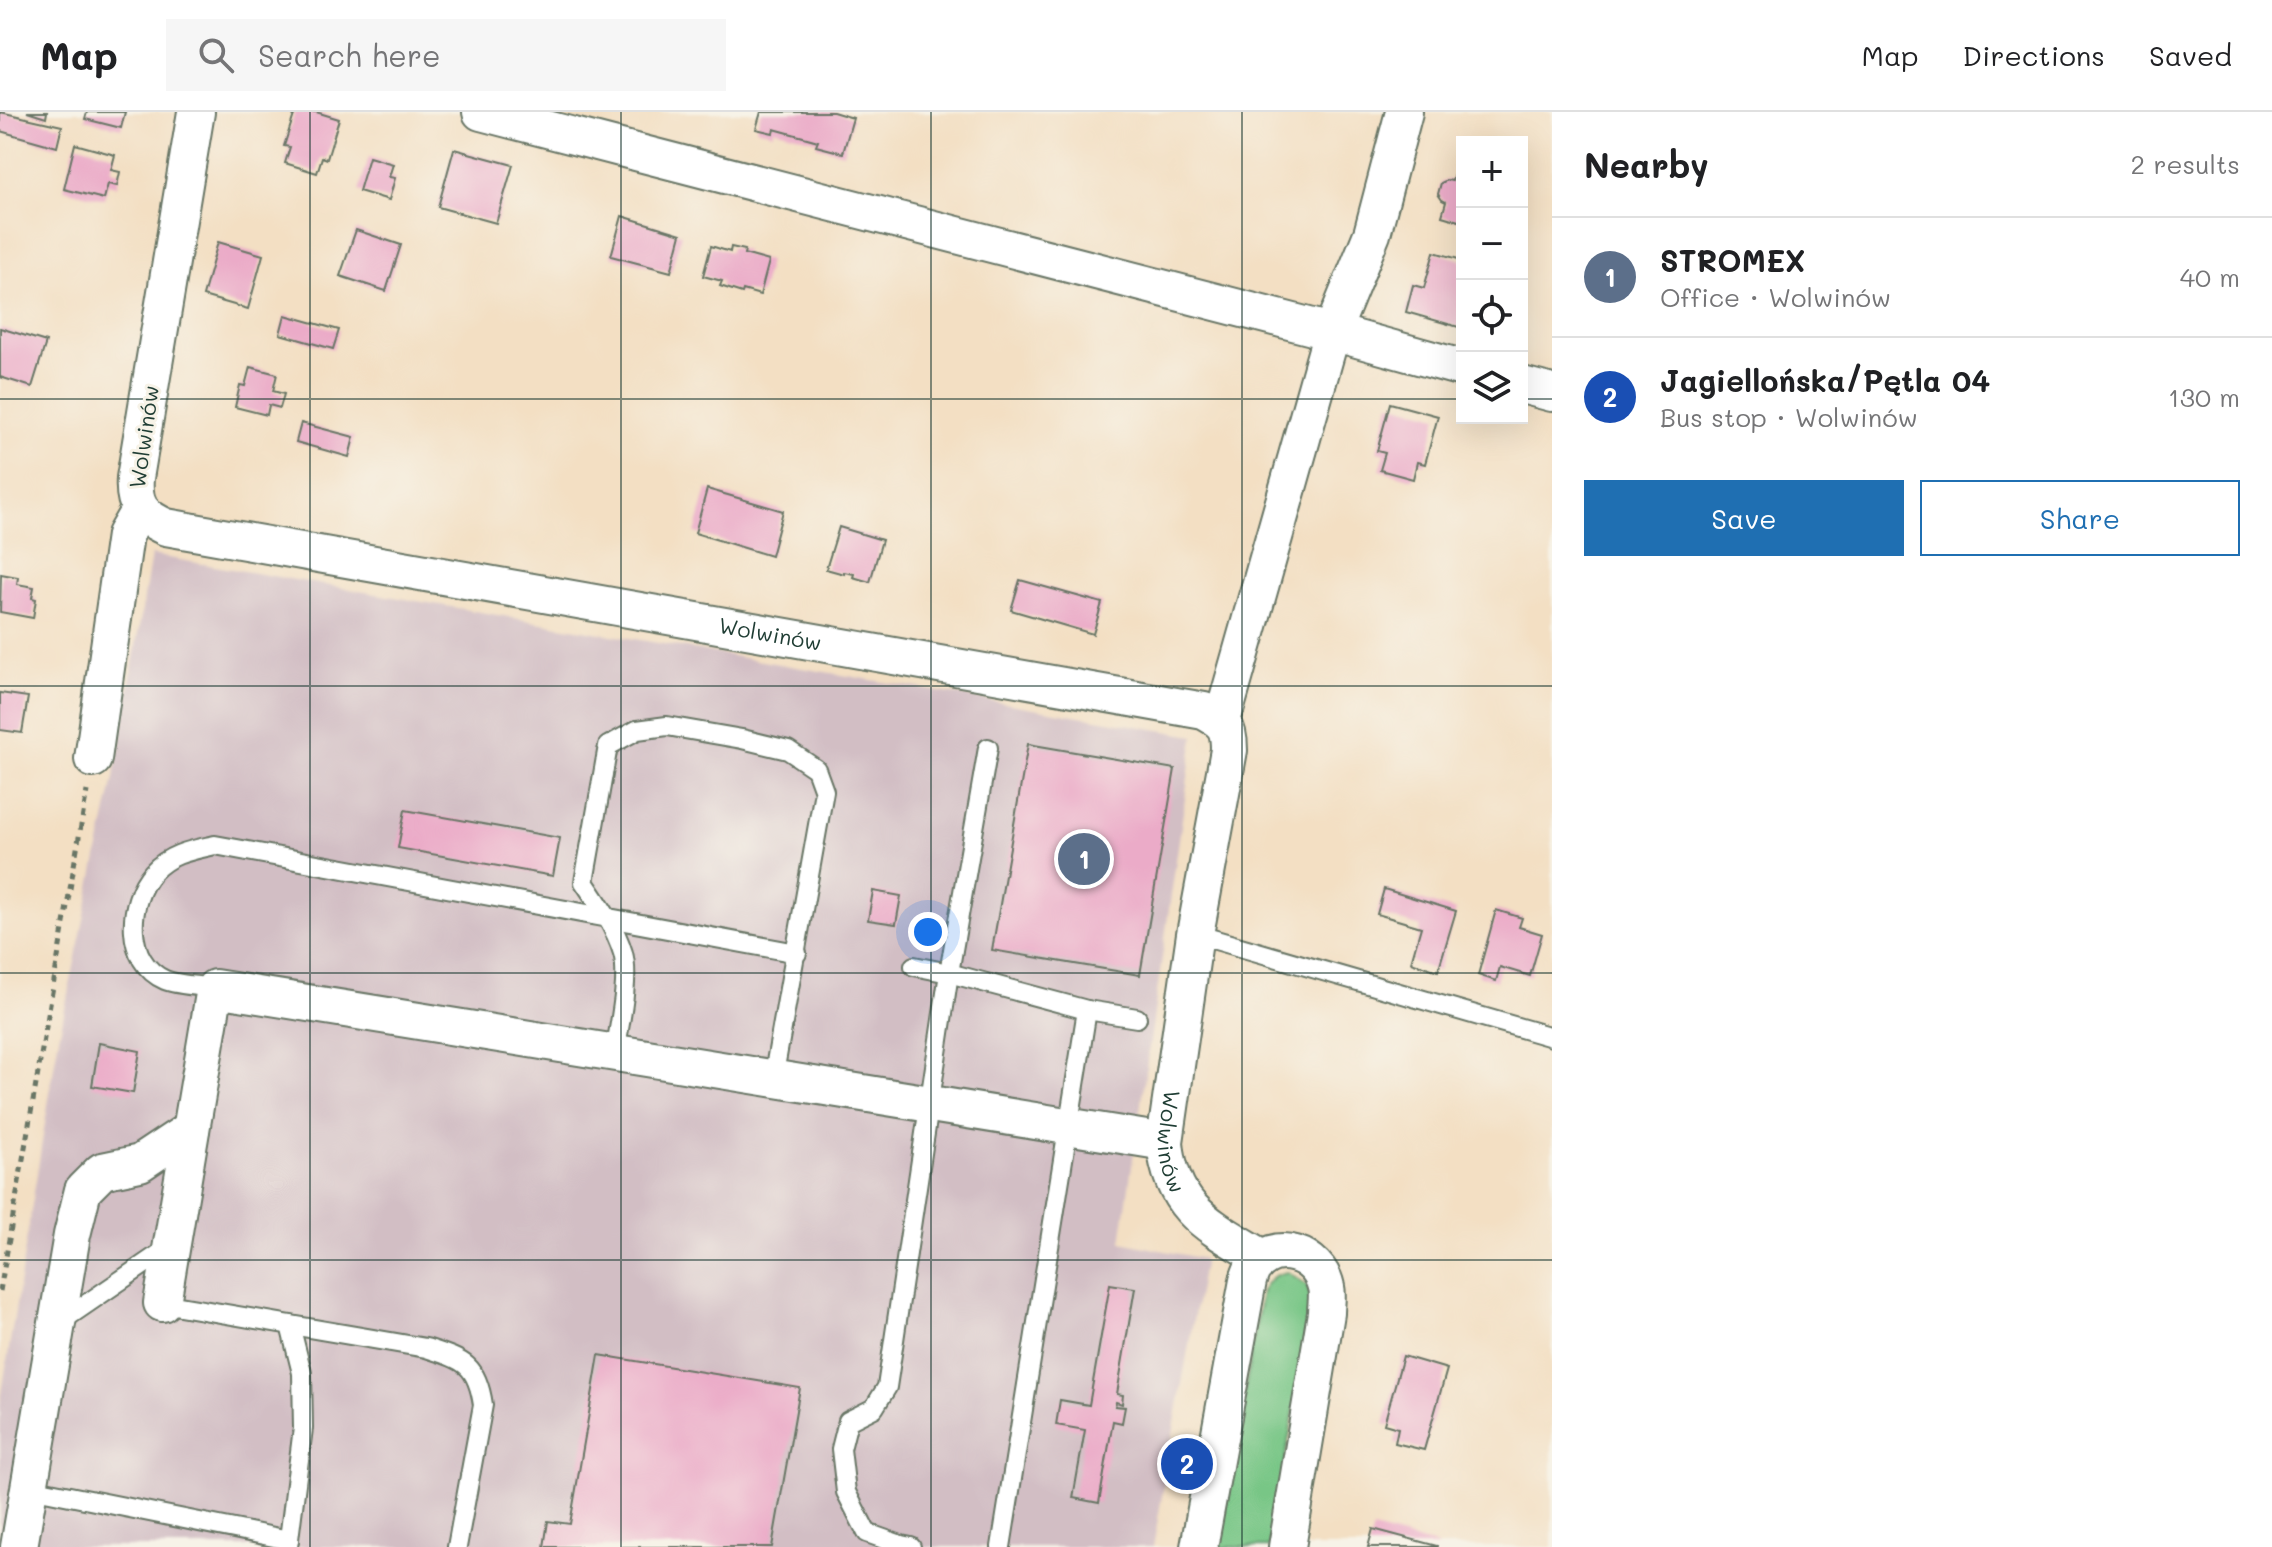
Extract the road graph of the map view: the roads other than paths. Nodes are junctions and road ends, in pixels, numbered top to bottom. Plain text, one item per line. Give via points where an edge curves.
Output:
1 (196, 112) edge
2 (481, 112) edge
3 (1404, 112) edge
4 (1332, 332) junction
5 (1456, 366) edge
6 (1528, 387) edge
7 (1552, 393) edge
8 (140, 509) junction
9 (1222, 721) junction
10 (988, 748) dead end
11 (93, 759) road end
12 (608, 918) junction
13 (1195, 934) junction
14 (797, 953) junction
15 (914, 966) dead end
16 (949, 973) junction
17 (215, 988) junction
18 (1087, 1010) junction
19 (1137, 1018) dead end
20 (1552, 1037) edge
21 (615, 1053) junction
22 (773, 1079) junction
23 (928, 1104) junction
24 (1069, 1126) junction
25 (191, 1129) junction
26 (1165, 1142) junction
27 (172, 1245) junction
28 (1263, 1258) junction
29 (162, 1303) joint
30 (58, 1323) junction
31 (290, 1325) junction
32 (30, 1488) junction
33 (288, 1544) edge
34 (19, 1547) edge
35 (457, 1547) edge
36 (911, 1547) edge
37 (1001, 1547) edge
38 (1199, 1547) edge
39 (1287, 1547) edge

1 - 8 street, Wolwinów via 135,478
2 - 4 street
3 - 4 street via 1372,234
4 - 5 street
4 - 9 street
6 - 7 street
8 - 9 street, Wolwinów via 166,527 1192,708
8 - 11 street via 125,535
9 - 13 street, Wolwinów via 1229,750
10 - 16 lane
12 - 14 lane
12 - 14 lane via 584,882 608,746 637,730 667,726 742,739 788,750 816,769 824,791
12 - 17 lane via 215,845 177,853 154,871 139,895 133,930 141,962 165,980
12 - 21 lane via 623,955 624,999
13 - 20 lane
13 - 26 street, Wolwinów
14 - 22 lane
15 - 16 lane
16 - 18 lane
16 - 23 lane
17 - 21 street
17 - 25 street
18 - 19 lane
18 - 24 lane
21 - 22 street
22 - 23 street
23 - 24 street
23 - 36 lane via 887,1387 874,1408 848,1421 841,1449 846,1492 867,1533
24 - 26 street
24 - 37 lane
25 - 27 street
25 - 30 street via 140,1163 102,1171 83,1190
26 - 28 street, Wolwinów via 1167,1166 1186,1201 1203,1221
27 - 29 street
27 - 30 lane
28 - 38 street via 1247,1286
28 - 39 street via 1275,1252 1306,1257 1327,1288
29 - 31 lane
30 - 32 street
31 - 33 lane via 302,1373 303,1428
31 - 35 lane via 426,1348 462,1360 479,1382 483,1405
32 - 33 lane
32 - 34 street

